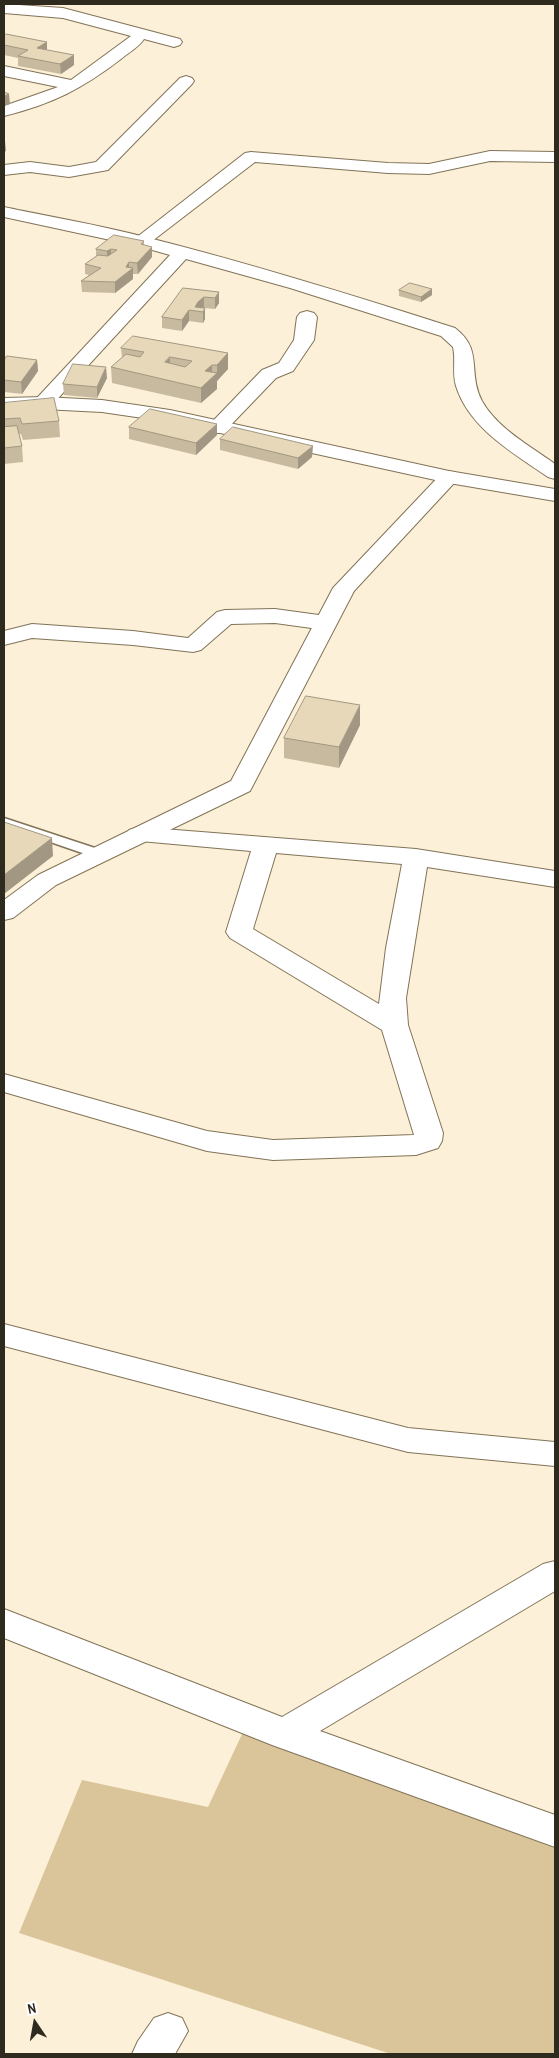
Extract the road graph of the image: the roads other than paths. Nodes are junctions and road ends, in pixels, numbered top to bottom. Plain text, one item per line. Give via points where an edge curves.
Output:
1 (4, 8) edge
2 (136, 39) dead end
3 (174, 42) dead end
4 (4, 71) edge
5 (186, 81) dead end
6 (74, 85) junction
7 (4, 110) edge
8 (555, 157) edge
9 (4, 170) edge
10 (4, 212) edge
11 (141, 241) junction
12 (182, 252) junction
13 (307, 317) dead end
14 (43, 403) junction
15 (4, 404) edge
16 (218, 427) junction
17 (555, 473) edge
18 (449, 477) junction
19 (555, 495) edge
20 (326, 623) junction
21 (4, 638) edge
22 (4, 822) edge
23 (138, 835) junction
24 (266, 846) junction
25 (99, 854) junction
26 (416, 857) junction
27 (555, 879) edge
28 (4, 912) edge
29 (394, 1025) junction
30 (4, 1083) edge
31 (4, 1335) edge
32 (555, 1454) edge
33 (555, 1574) edge
34 (4, 1623) edge
35 (284, 1734) junction
36 (555, 1831) edge

1 - 3 street via 63,13
2 - 6 street
4 - 6 street
5 - 9 street via 102,166 69,172 30,167
6 - 7 street
8 - 11 street via 490,156 429,169 251,156
10 - 11 street
11 - 12 street
12 - 14 street
12 - 17 street via 298,284 448,332 464,347 464,379 474,405 502,435
13 - 16 street via 304,340 286,367 269,374
14 - 15 street
14 - 16 street via 102,406
16 - 18 street
18 - 19 street
18 - 20 street via 344,588
20 - 21 street via 275,616 225,618 193,645 32,631
20 - 23 street via 240,786
22 - 25 lane
23 - 24 street
23 - 25 street
24 - 26 street
24 - 29 street via 239,932
25 - 28 street via 47,880
26 - 27 street
26 - 29 street via 392,998
29 - 30 street via 429,1133 428,1141 416,1145 273,1150 207,1141
31 - 32 street via 408,1440
33 - 35 street
34 - 35 street
35 - 36 street

